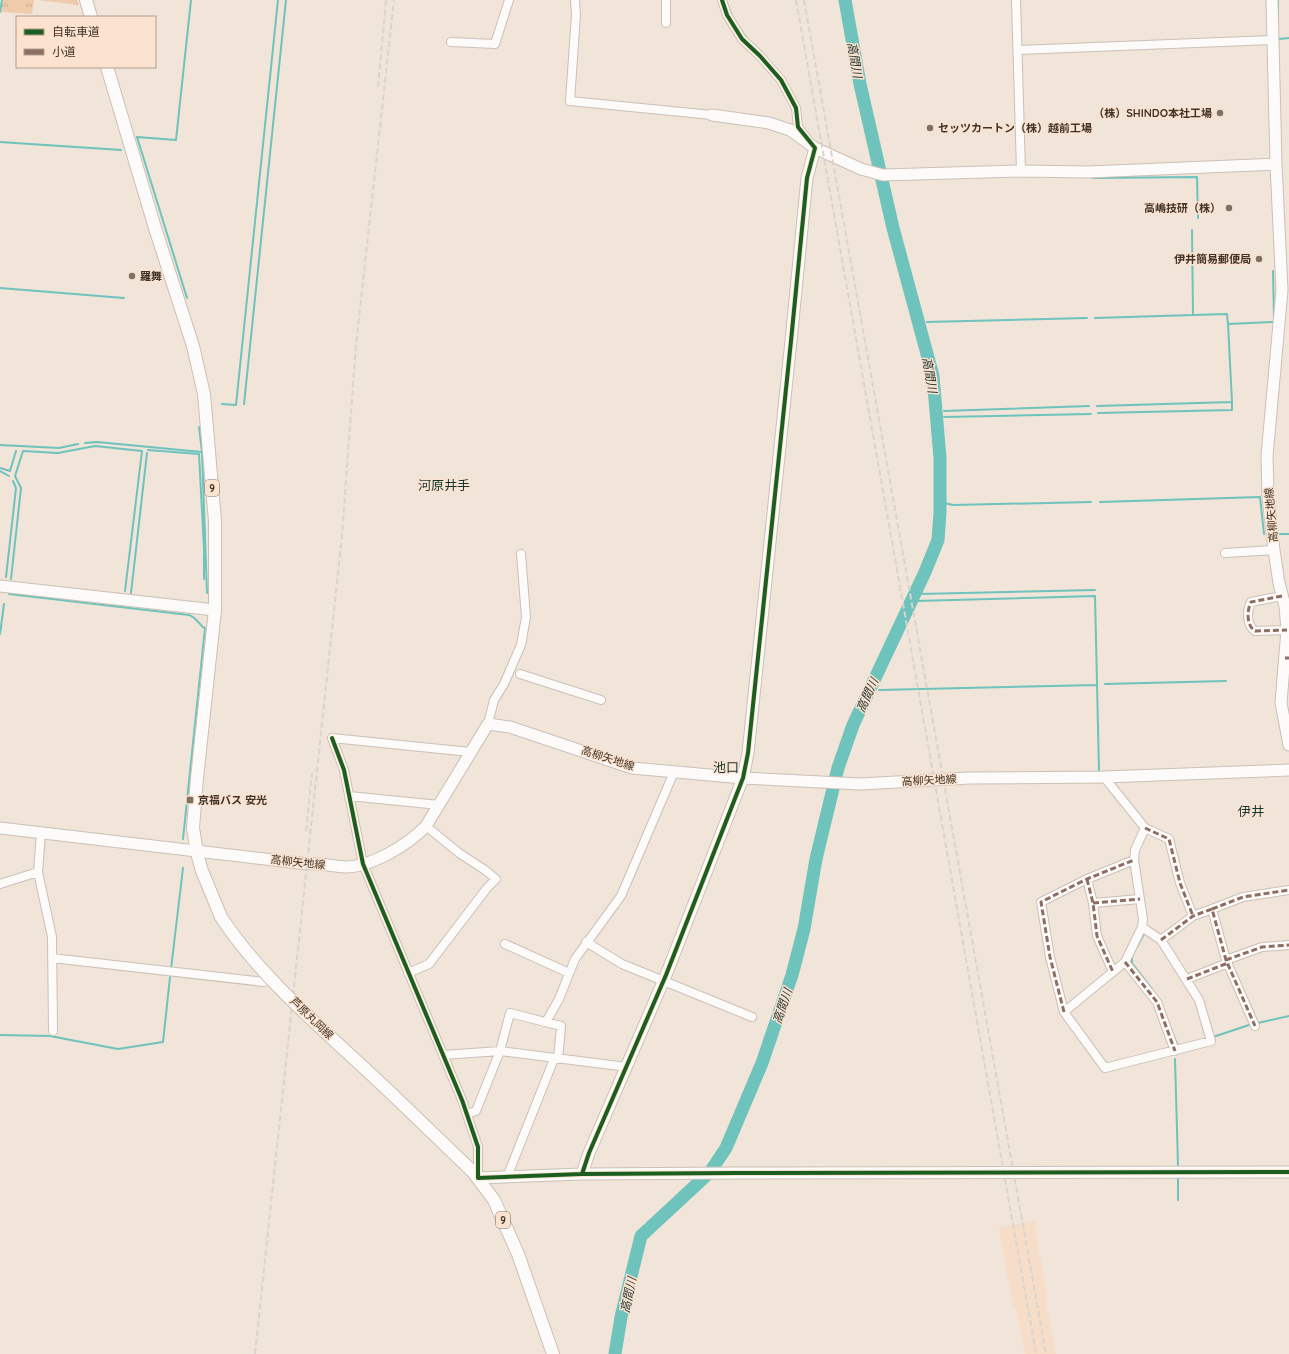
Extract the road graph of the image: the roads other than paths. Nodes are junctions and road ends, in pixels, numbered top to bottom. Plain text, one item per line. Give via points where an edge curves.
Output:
1 (86, 0) edge
2 (509, 0) edge
3 (575, 0) edge
4 (666, 0) edge
5 (722, 0) edge
6 (1016, 0) edge
7 (1272, 0) edge
8 (91, 16) edge
9 (666, 23) dead end
10 (1274, 40) junction
11 (451, 42) dead end
12 (1018, 50) junction
13 (107, 68) edge
14 (712, 115) joint
15 (815, 148) junction
16 (1276, 164) junction
17 (1021, 171) junction
18 (1286, 291) edge
19 (1274, 550) junction
20 (1225, 552) dead end
21 (521, 554) dead end
22 (0, 586) edge
23 (1286, 602) edge
24 (215, 610) junction
25 (1286, 630) junction
26 (1287, 658) edge
27 (520, 674) dead end
28 (601, 700) dead end
29 (488, 724) junction
30 (1289, 745) edge
31 (470, 752) junction
32 (1289, 770) edge
33 (674, 772) junction
34 (1104, 777) junction
35 (744, 778) junction
36 (349, 796) junction
37 (439, 805) junction
38 (426, 826) junction
39 (0, 828) edge
40 (1145, 828) junction
41 (41, 833) junction
42 (196, 850) junction
43 (1134, 860) junction
44 (363, 864) junction
45 (38, 872) junction
46 (1087, 878) junction
47 (0, 884) edge
48 (1289, 890) edge
49 (1140, 899) junction
50 (1093, 903) junction
51 (1212, 909) junction
52 (1193, 916) junction
53 (1142, 927) junction
54 (1161, 940) junction
55 (586, 942) junction
56 (505, 944) dead end
57 (1289, 945) edge
58 (52, 958) junction
59 (1126, 962) junction
60 (1227, 962) junction
61 (1113, 972) junction
62 (408, 973) junction
63 (569, 973) junction
64 (1187, 979) junction
65 (664, 981) junction
66 (264, 982) dead end
67 (1064, 1012) junction
68 (752, 1017) dead end
69 (546, 1022) junction
70 (1255, 1026) dead end
71 (53, 1031) dead end
72 (500, 1051) junction
73 (1176, 1051) junction
74 (443, 1055) junction
75 (556, 1059) junction
76 (627, 1067) junction
77 (467, 1114) junction
78 (1289, 1172) edge
79 (582, 1174) junction
80 (507, 1177) junction
81 (478, 1178) junction
82 (553, 1354) edge

1 - 8 main road
2 - 11 street via 495,44
3 - 14 street via 570,101
4 - 9 street
5 - 15 street via 727,15 742,39 781,80 796,108 798,127
6 - 12 street
7 - 10 street, 高柳矢地線
10 - 12 street
10 - 16 street, 高柳矢地線
12 - 17 street
13 - 24 main road, 9 via 193,346 204,394 215,521
14 - 15 street via 769,123 790,130
15 - 17 street via 861,169 891,176
15 - 35 street via 806,178 792,341
16 - 17 street via 1089,172
16 - 18 street, 高柳矢地線
18 - 19 street, 高柳矢地線 via 1267,456 1268,497
19 - 20 street
19 - 23 street, 高柳矢地線
21 - 29 street via 526,617 521,645 494,700
22 - 24 street
23 - 25 street, 高柳矢地線
23 - 25 street via 1251,602 1248,608 1249,622 1255,631
24 - 42 main road, 9 via 194,803 193,828
25 - 26 street, 高柳矢地線
26 - 30 street, 高柳矢地線 via 1281,703
27 - 28 street
29 - 31 street, 高柳矢地線
29 - 33 street, 高柳矢地線 via 510,727 632,768
31 - 36 street via 332,738 344,770
31 - 37 street, 高柳矢地線
32 - 34 street, 高柳矢地線
33 - 35 street, 高柳矢地線
33 - 55 street via 621,896
34 - 35 street, 高柳矢地線 via 969,778 860,784
34 - 40 street
35 - 65 street
36 - 37 street
36 - 44 street
37 - 38 street, 高柳矢地線
38 - 44 street, 高柳矢地線 via 404,845
38 - 62 street via 496,879 429,964
39 - 41 street, 高柳矢地線
40 - 43 street via 1135,850
40 - 52 street via 1169,839 1180,882
41 - 42 street, 高柳矢地線
41 - 45 street
42 - 44 street, 高柳矢地線 via 345,867
42 - 81 main road, 芦原丸岡線 / 9, bridge via 205,882 221,917 246,952
43 - 46 street
43 - 49 street
44 - 62 street
45 - 47 street
45 - 58 street via 52,936
46 - 50 street
46 - 67 street via 1040,902
48 - 51 street via 1242,897
49 - 50 street
49 - 53 street
50 - 61 street via 1097,936
51 - 52 street
51 - 60 street
52 - 54 street
53 - 54 street
53 - 59 street
54 - 64 street
55 - 63 street
55 - 65 street via 622,964
56 - 63 street
57 - 60 street via 1262,947
58 - 66 street
58 - 71 street
59 - 61 street
59 - 73 street via 1157,1002
60 - 64 street
60 - 70 street
61 - 67 street
62 - 74 street
63 - 69 street
64 - 73 street via 1199,1000 1211,1041
65 - 68 street
65 - 76 street
67 - 73 street via 1105,1068
69 - 72 street via 510,1013
69 - 75 street via 561,1026
72 - 74 street
72 - 75 street
72 - 77 street via 476,1111
74 - 77 street
75 - 76 street
75 - 80 street
76 - 79 street
77 - 81 street via 478,1147
78 - 79 street
79 - 80 street
80 - 81 street
81 - 82 main road, 9 via 494,1200 506,1227

